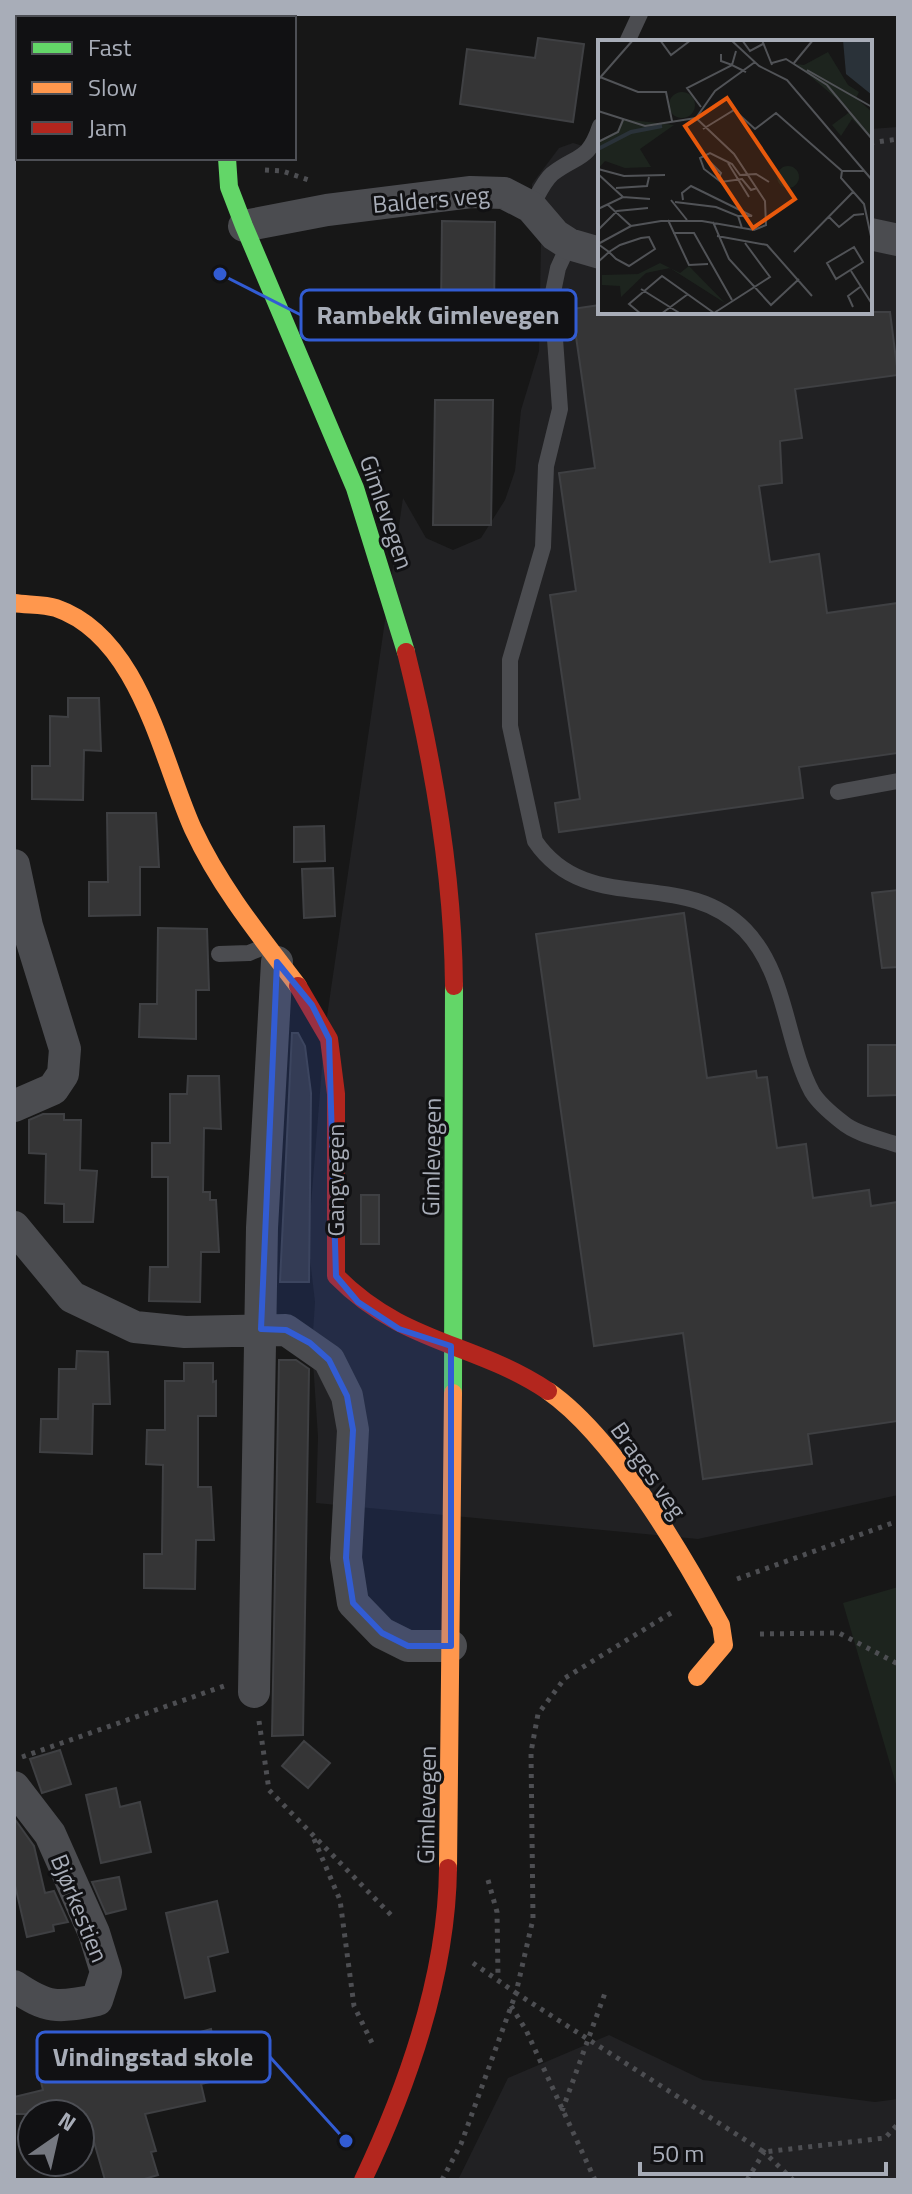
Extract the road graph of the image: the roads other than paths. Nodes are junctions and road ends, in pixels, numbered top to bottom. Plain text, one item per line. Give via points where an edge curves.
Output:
1 (640, 14) edge
2 (628, 40) edge
3 (598, 132) edge
4 (227, 160) edge
5 (531, 207) junction
6 (244, 226) junction
7 (872, 234) edge
8 (898, 240) edge
9 (569, 244) junction
10 (598, 252) edge
11 (14, 603) edge
12 (898, 781) edge
13 (838, 792) dead end
14 (14, 865) edge
15 (219, 954) dead end
16 (272, 954) junction
17 (14, 1106) edge
18 (898, 1145) edge
19 (14, 1227) edge
20 (261, 1329) junction
21 (451, 1346) junction
22 (451, 1646) junction
23 (697, 1677) dead end
24 (255, 1683) road end
25 (14, 1787) edge
26 (14, 1986) edge
27 (363, 2180) edge

1 - 2 lane
3 - 5 lane via 592,148 580,161 551,175
4 - 6 street, Gimlevegen via 229,187
5 - 6 street, Balders veg via 504,193 471,192
5 - 9 street, Balders veg
6 - 21 street, Gimlevegen via 365,518 409,664 439,813 453,908 456,1025
7 - 8 street
9 - 10 street, Balders veg
9 - 18 lane via 552,297 560,409 546,466 543,547 510,660 510,726 535,841 545,856 574,877 626,890 675,893 734,920 768,962 813,1094 844,1125
11 - 16 street, Gangvegen via 56,608 110,646 145,704 193,829 225,890
12 - 13 lane
14 - 17 street via 65,1049 63,1074 53,1089
15 - 16 lane
16 - 20 street
16 - 21 street, Gangvegen via 312,1005 329,1039 336,1094 336,1276 358,1302 399,1329
19 - 20 street via 72,1297 135,1327 185,1332
20 - 22 street via 286,1330 310,1343 329,1360 347,1396 353,1430 346,1558 353,1603 382,1633 408,1646
20 - 24 street
21 - 22 street, Gimlevegen
21 - 23 street, Brages veg via 544,1388 579,1414 606,1445 721,1625 724,1645
22 - 27 street, Gimlevegen via 448,1908 410,2066 390,2126
25 - 26 street, Bjørkestien via 50,1834 106,1972 97,2000 73,2005 42,2005

